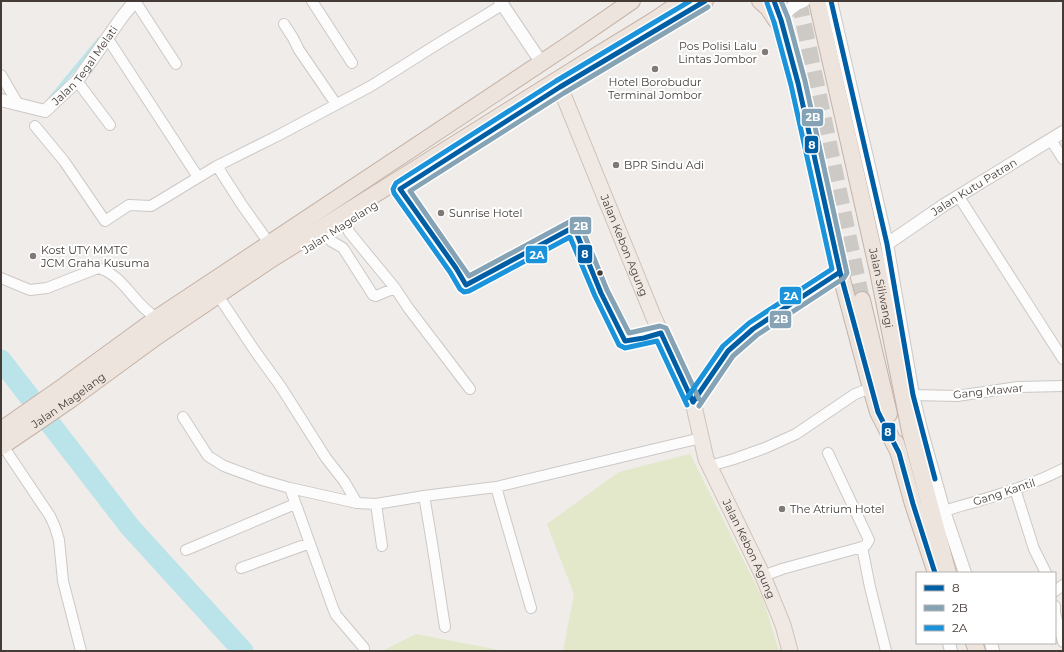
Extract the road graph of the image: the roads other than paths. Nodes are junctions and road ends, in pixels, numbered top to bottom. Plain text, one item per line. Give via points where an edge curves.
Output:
1 (135, 1) edge
2 (312, 1) edge
3 (632, 1) edge
4 (760, 1) edge
5 (774, 1) edge
6 (804, 1) edge
7 (693, 2) edge
8 (825, 2) edge
9 (501, 3) edge
10 (781, 20) junction
11 (284, 24) dead end
12 (108, 39) junction
13 (790, 49) junction
14 (541, 62) junction
15 (352, 63) dead end
16 (176, 64) dead end
17 (1, 75) edge
18 (77, 81) junction
19 (560, 87) junction
20 (1, 100) edge
21 (18, 104) junction
22 (336, 104) junction
23 (110, 125) dead end
24 (35, 126) dead end
25 (1063, 132) edge
26 (1051, 140) junction
27 (1063, 159) edge
28 (217, 166) junction
29 (198, 177) junction
30 (959, 196) junction
31 (347, 222) junction
32 (327, 235) junction
33 (269, 243) junction
34 (887, 244) junction
35 (840, 272) junction
36 (1, 278) edge
37 (395, 288) junction
38 (862, 300) tunnel mouth
39 (223, 303) junction
40 (157, 318) junction
41 (161, 334) junction
42 (1063, 359) edge
43 (1063, 386) edge
44 (872, 388) junction
45 (470, 389) dead end
46 (66, 394) junction
47 (913, 395) junction
48 (693, 402) junction
49 (183, 417) dead end
50 (8, 436) edge
51 (701, 438) junction
52 (899, 453) junction
53 (828, 454) dead end
54 (710, 466) junction
55 (1063, 469) edge
56 (496, 487) junction
57 (290, 488) junction
58 (1015, 489) junction
59 (424, 496) junction
60 (357, 503) junction
61 (295, 504) junction
62 (376, 504) junction
63 (937, 512) junction
64 (310, 543) junction
65 (382, 546) dead end
66 (862, 547) junction
67 (186, 550) dead end
68 (241, 568) dead end
69 (939, 572) edge
70 (965, 572) edge
71 (1046, 572) edge
72 (763, 576) junction
73 (531, 608) dead end
74 (1056, 617) edge
75 (445, 627) dead end
76 (1063, 642) edge
77 (364, 648) dead end
78 (81, 651) edge
79 (790, 651) edge
80 (886, 651) edge

1 - 12 street, Jalan Tegal Melati
1 - 16 street
2 - 15 street
3 - 14 highway, Jalan Magelang
4 - 13 highway via 768,8
5 - 10 highway
6 - 10 street via 788,10
7 - 19 highway, Jalan Magelang
7 - 41 highway via 653,21 581,65 267,262
8 - 34 street
8 - 63 highway, Jalan Siliwangi via 910,432
9 - 14 street
9 - 22 street via 371,86
10 - 13 highway
11 - 22 street
12 - 18 street, Jalan Tegal Melati
12 - 29 street
13 - 35 highway
14 - 33 highway, Jalan Magelang
17 - 21 street
18 - 21 street, Jalan Tegal Melati via 45,111
18 - 23 street
19 - 31 highway, Jalan Magelang
19 - 48 main road, Jalan Kebon Agung via 659,328
20 - 21 street, Jalan Tegal Melati
22 - 28 street
24 - 29 street via 64,161 105,221 129,205 151,206
25 - 26 street, Jalan Kutu Patran
26 - 27 street
26 - 30 street, Jalan Kutu Patran
28 - 29 street
28 - 33 street
30 - 34 street, Jalan Kutu Patran
30 - 42 street
31 - 32 highway, Jalan Magelang
31 - 37 street via 349,232
32 - 37 street via 342,248 373,295
32 - 39 highway, Jalan Magelang
33 - 40 highway, Jalan Magelang
34 - 47 street
35 - 44 highway
35 - 48 street via 753,328 728,351
36 - 40 street via 30,290 48,288 98,268 113,274 147,312
37 - 45 street
38 - 52 highway, Jalan Siliwangi
39 - 41 highway, Jalan Magelang via 173,332
39 - 60 street
40 - 46 highway, Jalan Magelang
41 - 46 highway, Jalan Magelang
43 - 47 street, Gang Mawar via 1018,387 957,396
44 - 52 highway via 878,412
44 - 54 street via 855,394 796,434 765,448
46 - 50 highway, Jalan Magelang
47 - 63 street
48 - 51 main road, Jalan Kebon Agung
49 - 57 street via 208,456 218,463
50 - 78 street via 56,527 62,581
51 - 54 main road, Jalan Kebon Agung
51 - 56 street
52 - 69 highway, Jalan Siliwangi via 913,504
53 - 66 street via 869,540
54 - 72 main road, Jalan Kebon Agung
55 - 58 street, Gang Kantil
56 - 59 street
56 - 73 street
57 - 60 street
57 - 61 street
58 - 63 street, Gang Kantil
58 - 71 street via 1034,549
59 - 62 street
59 - 75 street
60 - 62 street
61 - 64 street
61 - 67 street
62 - 65 street
63 - 69 highway, Jalan Siliwangi
63 - 70 street
64 - 68 street
64 - 77 street via 332,608
66 - 72 street
66 - 80 street
72 - 79 main road, Jalan Kebon Agung via 783,625
74 - 76 street

